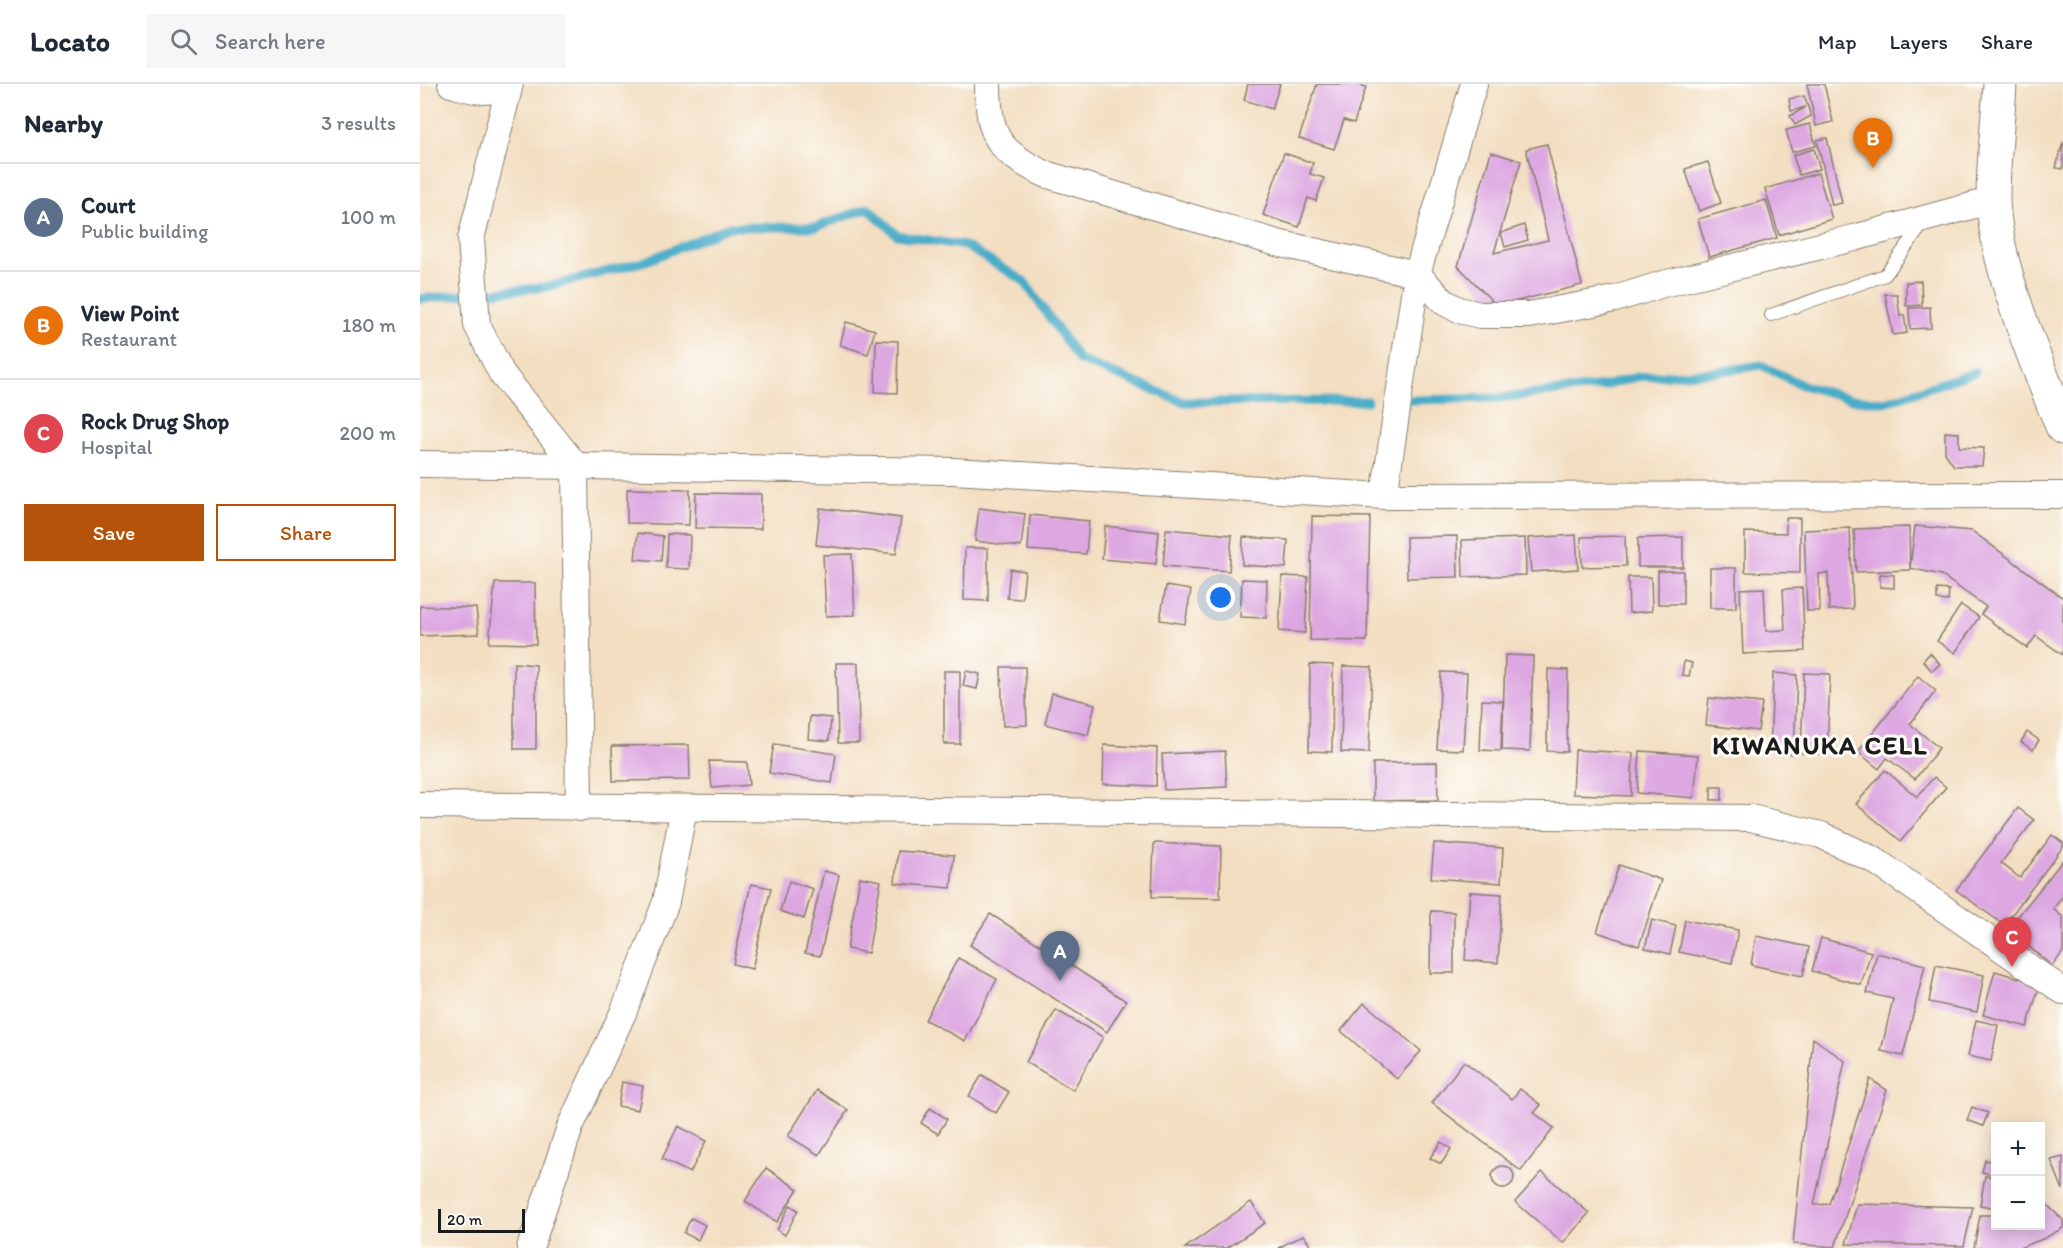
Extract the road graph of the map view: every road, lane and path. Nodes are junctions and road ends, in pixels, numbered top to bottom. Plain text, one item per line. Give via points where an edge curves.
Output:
1 (451, 84) edge
2 (508, 84) edge
3 (988, 84) edge
4 (1474, 84) edge
5 (2000, 84) edge
6 (1993, 200) junction
7 (1926, 219) junction
8 (1417, 274) junction
9 (1771, 315) dead end
10 (2063, 428) edge
11 (420, 464) edge
12 (575, 465) junction
13 (2063, 495) edge
14 (1384, 496) junction
15 (420, 805) edge
16 (579, 808) junction
17 (684, 808) junction
18 (2063, 991) edge
19 (530, 1248) edge

1 - 2 street via 490,91
2 - 12 street via 471,239 477,325 502,374
3 - 8 street via 992,123 1002,147 1012,157 1045,174 1277,243
4 - 8 street
5 - 6 main road
6 - 7 street
6 - 10 main road via 2002,259
7 - 8 street via 1663,284 1615,300 1529,315 1480,315 1459,310 1428,288
7 - 9 lane via 1886,275
8 - 14 street
11 - 12 street
12 - 14 street via 953,471
12 - 16 street
13 - 14 street
15 - 16 street
16 - 17 street
17 - 18 street via 1752,818 1821,835 1874,860
17 - 19 street via 666,902 623,1013 570,1127

